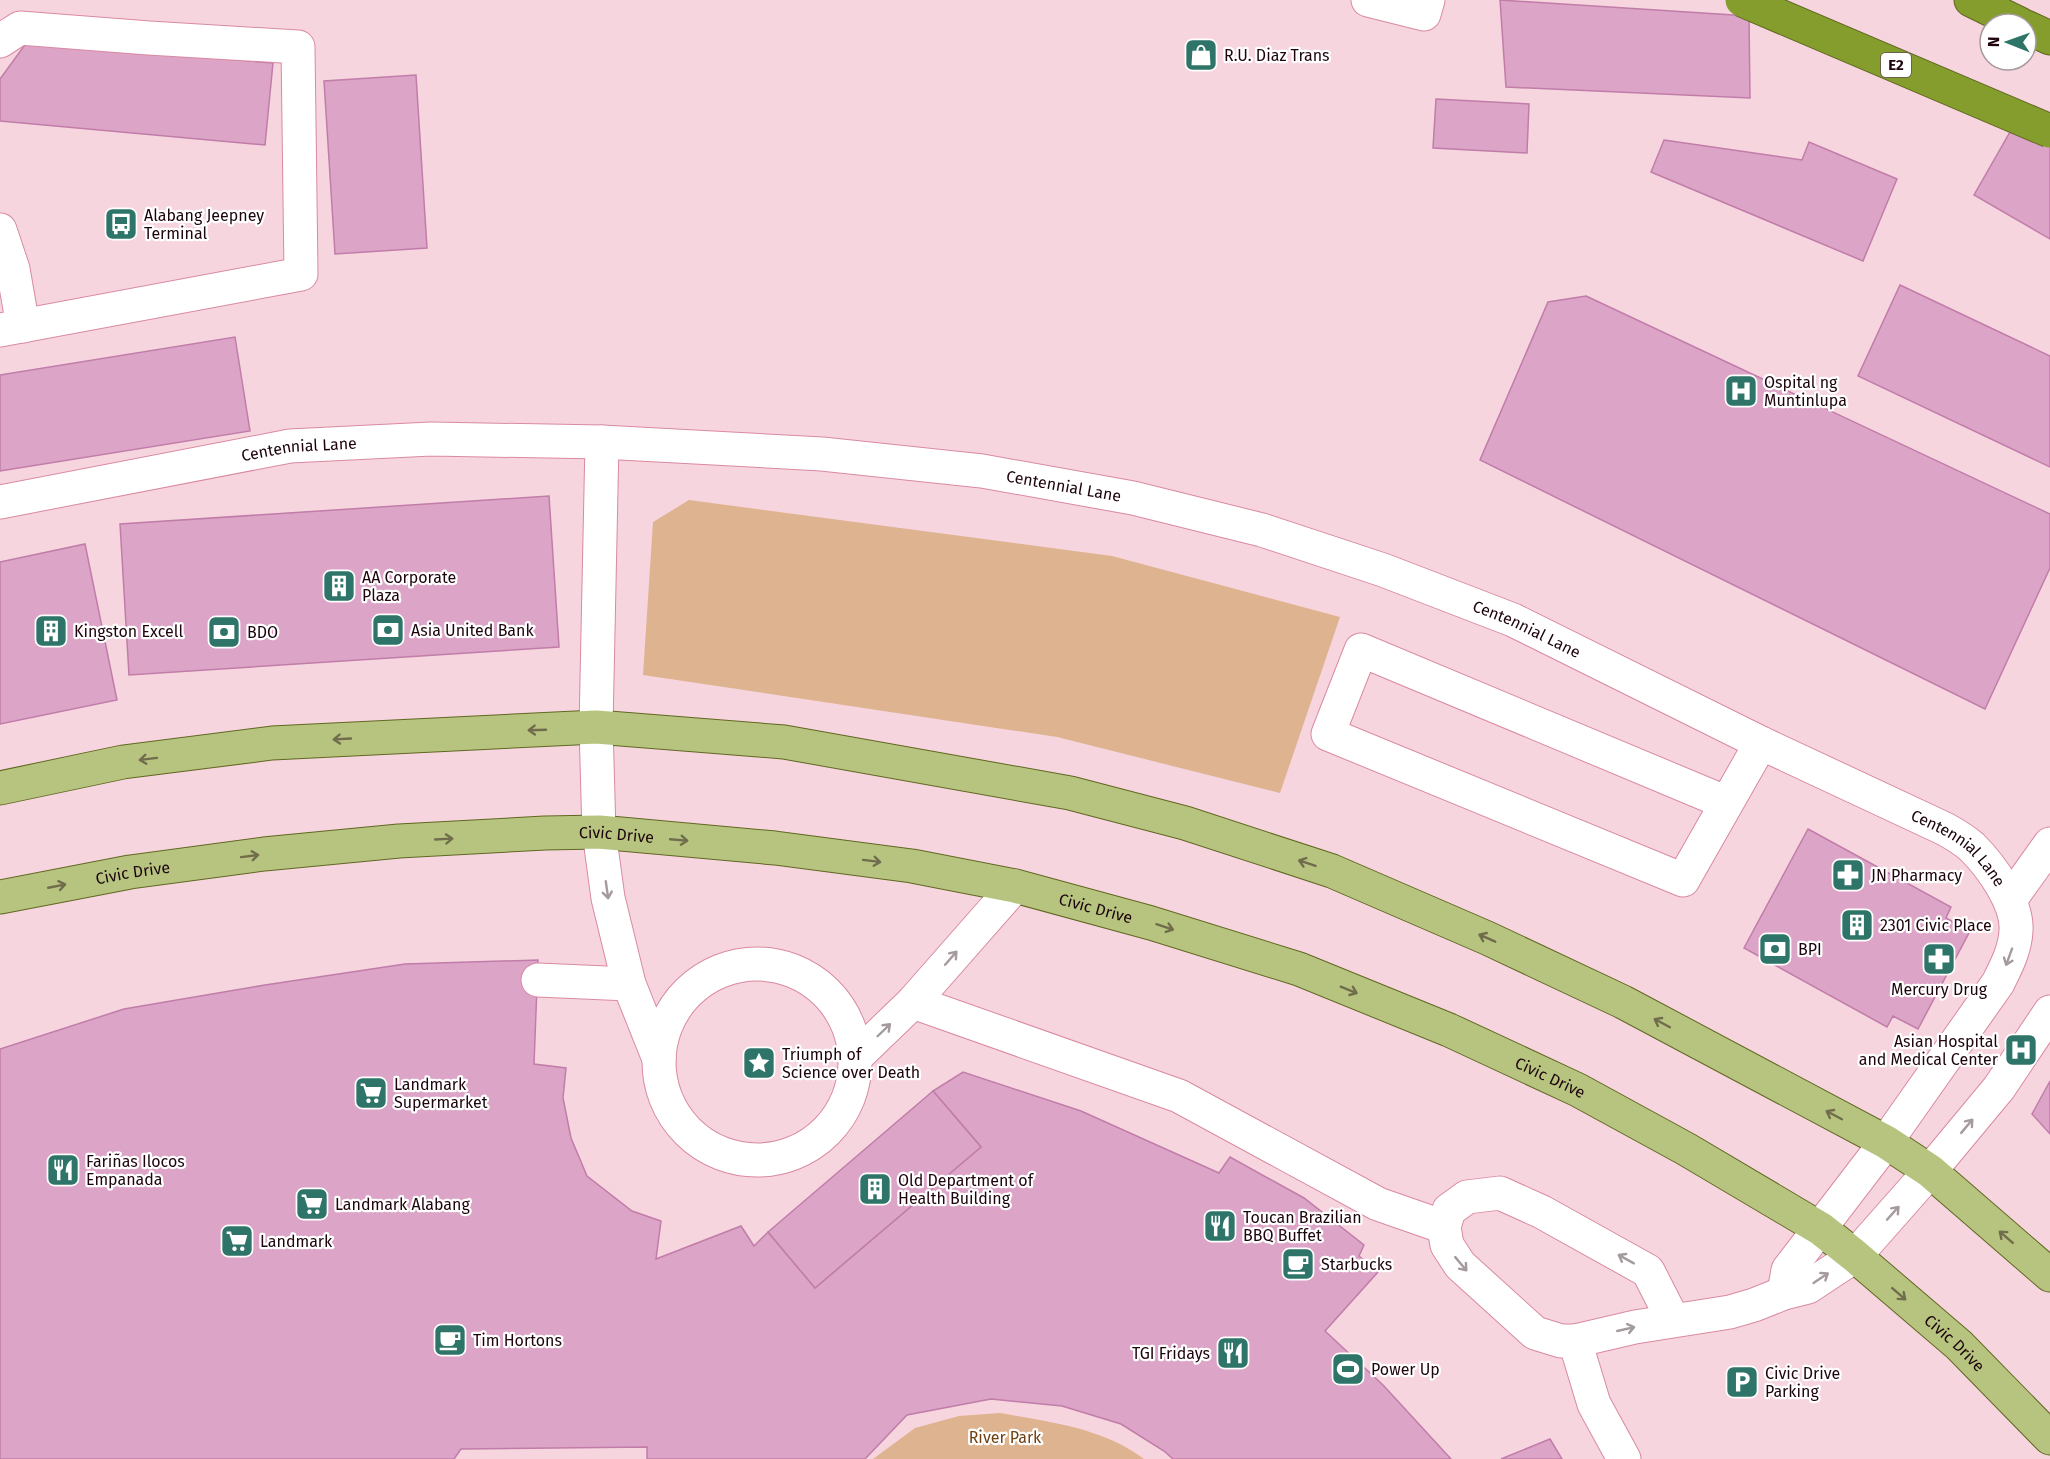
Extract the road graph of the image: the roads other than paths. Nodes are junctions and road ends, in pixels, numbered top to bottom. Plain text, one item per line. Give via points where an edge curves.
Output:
1 (1368, 0) edge
2 (1428, 0) edge
3 (1742, 0) edge
4 (1971, 0) edge
5 (1786, 1) edge
6 (1996, 12) edge
7 (0, 41) edge
8 (2050, 132) edge
9 (0, 230) edge
10 (12, 328) edge
11 (602, 442) junction
12 (0, 502) edge
13 (596, 727) junction
14 (1761, 743) junction
15 (0, 788) edge
16 (1727, 803) junction
17 (599, 832) junction
18 (2044, 865) edge
19 (1015, 886) junction
20 (0, 897) edge
21 (2010, 900) junction
22 (538, 980) dead end
23 (629, 984) junction
24 (913, 1002) junction
25 (2050, 1012) edge
26 (855, 1058) junction
27 (658, 1059) junction
28 (1886, 1142) junction
29 (1930, 1171) junction
30 (1444, 1227) junction
31 (1821, 1229) junction
32 (1855, 1256) junction
33 (2050, 1275) edge
34 (1784, 1293) junction
35 (1673, 1320) junction
36 (1575, 1341) junction
37 (2050, 1438) edge
38 (1624, 1459) edge

1 - 2 street via 1424,14
3 - 8 highway, E2, bridge
4 - 6 highway
5 - 8 highway
7 - 10 street via 20,28 298,47 301,274
9 - 10 street via 13,269
11 - 12 street, Centennial Lane via 431,439 290,446
11 - 13 street
11 - 14 street, Centennial Lane via 822,454 982,471 1133,498 1262,530 1383,570 1513,620
13 -> 15 main road via 272,743 123,762
13 - 17 street
28 -> 13 main road via 1623,1002 1487,938 1332,871 1197,827 1070,793 784,742
14 - 16 street
14 - 21 street, Centennial Lane via 1946,828 1971,846
16 - 16 street via 1361,650 1328,734 1683,880
17 -> 19 main road, Civic Drive via 775,848 890,863
20 -> 17 main road, Civic Drive via 130,872 264,854 399,841
17 -> 23 street via 608,898
18 - 21 street
24 -> 19 street
19 -> 31 main road, Civic Drive via 1299,969 1449,1030 1578,1090
21 -> 28 street, Centennial Lane via 2016,930 1998,983
22 - 23 street
23 - 27 street
26 -> 24 street
24 - 30 street via 1179,1096 1378,1204
29 -> 25 street via 1999,1088
26 - 27 street via 848,1025 830,997 804,975 772,964 739,965 699,983 682,998 665,1027
26 - 27 street via 850,1091 836,1119 814,1142 787,1155 756,1161 726,1155 698,1141 677,1118 663,1091
28 - 29 main road
28 - 31 street, Centennial Lane
32 -> 29 street
33 -> 29 main road
35 -> 30 street via 1648,1271 1500,1193 1467,1197 1449,1210
30 -> 36 street via 1447,1245 1461,1265 1534,1333
31 - 32 main road, Civic Drive
31 - 34 street, Centennial Lane via 1788,1270
34 -> 32 street via 1808,1287
32 -> 37 main road, Civic Drive via 1959,1345
34 - 35 street via 1730,1312
36 -> 35 street
36 - 38 street via 1594,1404

